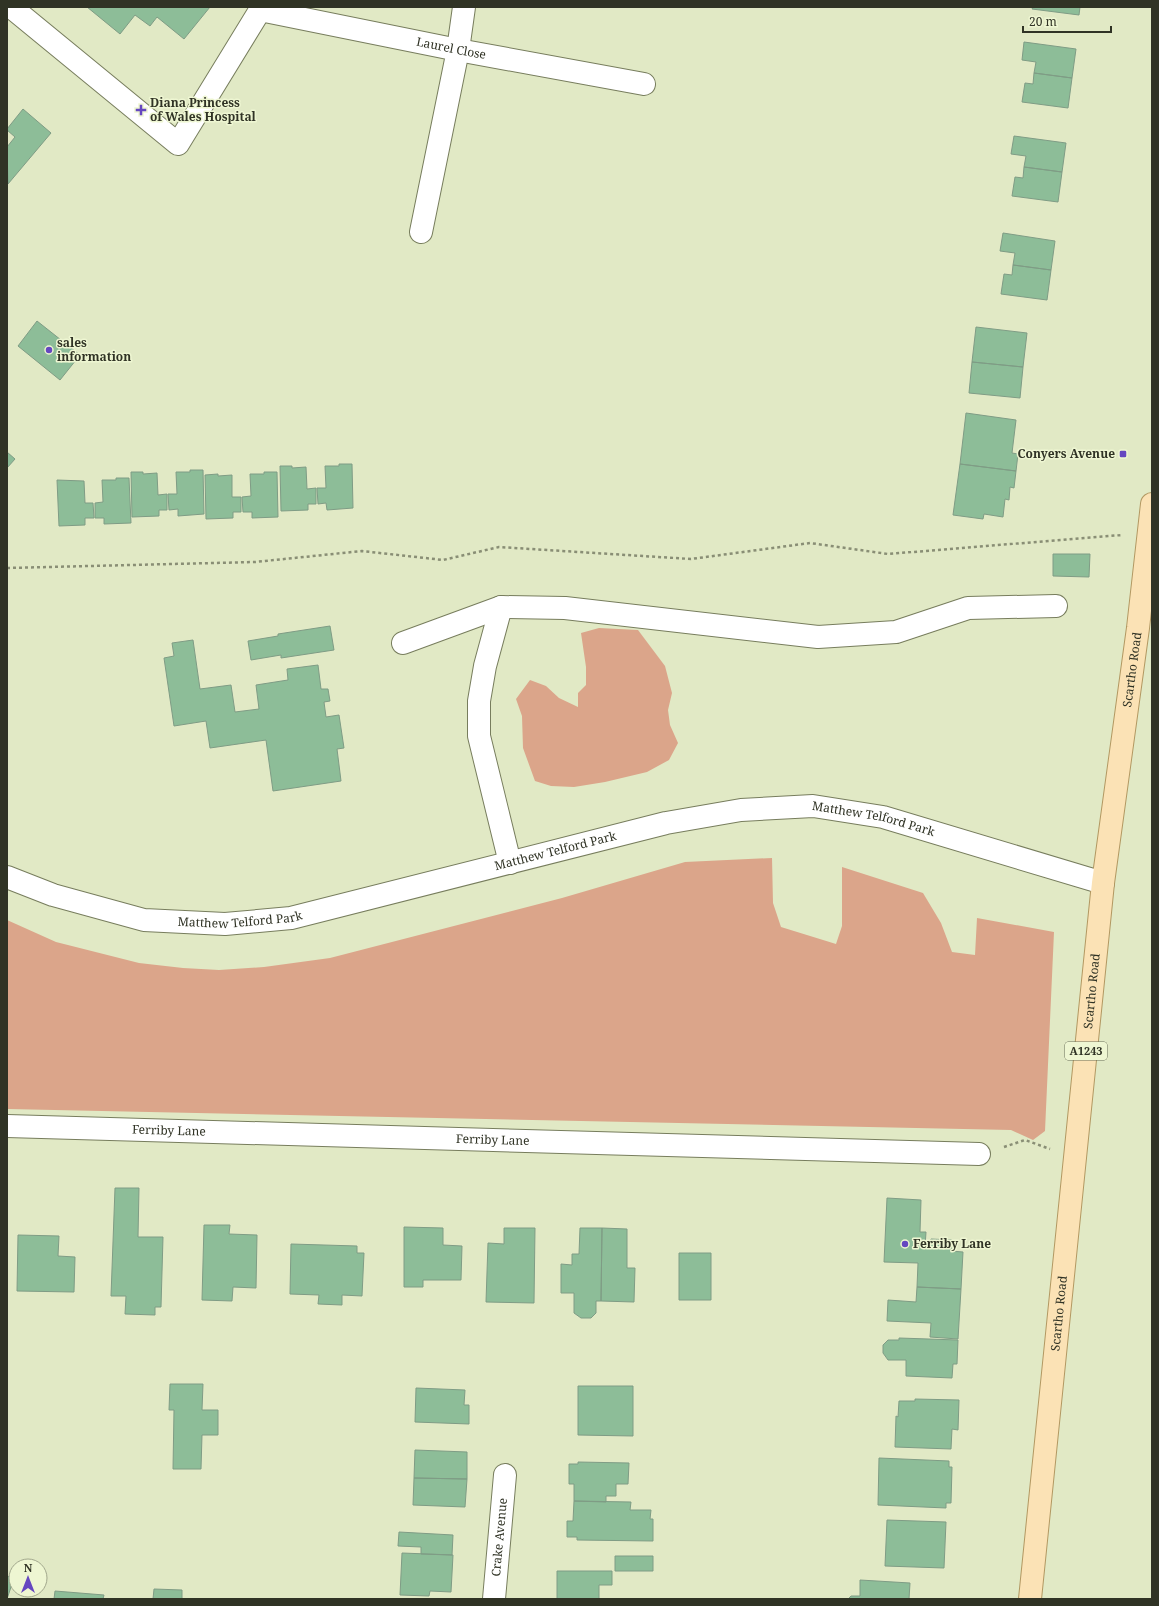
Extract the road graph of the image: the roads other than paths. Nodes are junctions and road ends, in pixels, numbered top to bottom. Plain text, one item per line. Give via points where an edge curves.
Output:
1 (11, 7) edge
2 (464, 7) edge
3 (261, 9) edge
4 (458, 50) junction
5 (644, 84) dead end
6 (421, 232) dead end
7 (1152, 504) edge
8 (1056, 606) dead end
9 (501, 607) junction
10 (1145, 628) edge
11 (403, 643) dead end
12 (510, 863) junction
13 (7, 877) edge
14 (1103, 883) junction
15 (7, 1126) edge
16 (979, 1154) road end
17 (505, 1475) dead end
18 (494, 1599) edge
19 (1030, 1599) edge

1 - 3 street via 178,144
2 - 4 street
3 - 4 street, Laurel Close
4 - 5 street, Laurel Close
4 - 6 street
7 - 10 main road, Scartho Road / A1243
8 - 9 street via 968,608 896,632 818,637 565,608
9 - 11 street
9 - 12 street via 485,666 479,701 479,736
10 - 14 main road, Scartho Road / A1243
12 - 13 street, Matthew Telford Park via 291,918 225,924 144,920 53,895
12 - 14 street, Matthew Telford Park via 666,823 741,810 814,806 883,817
14 - 19 main road, Scartho Road / A1243
15 - 16 street, Ferriby Lane
17 - 18 street, Crake Avenue

